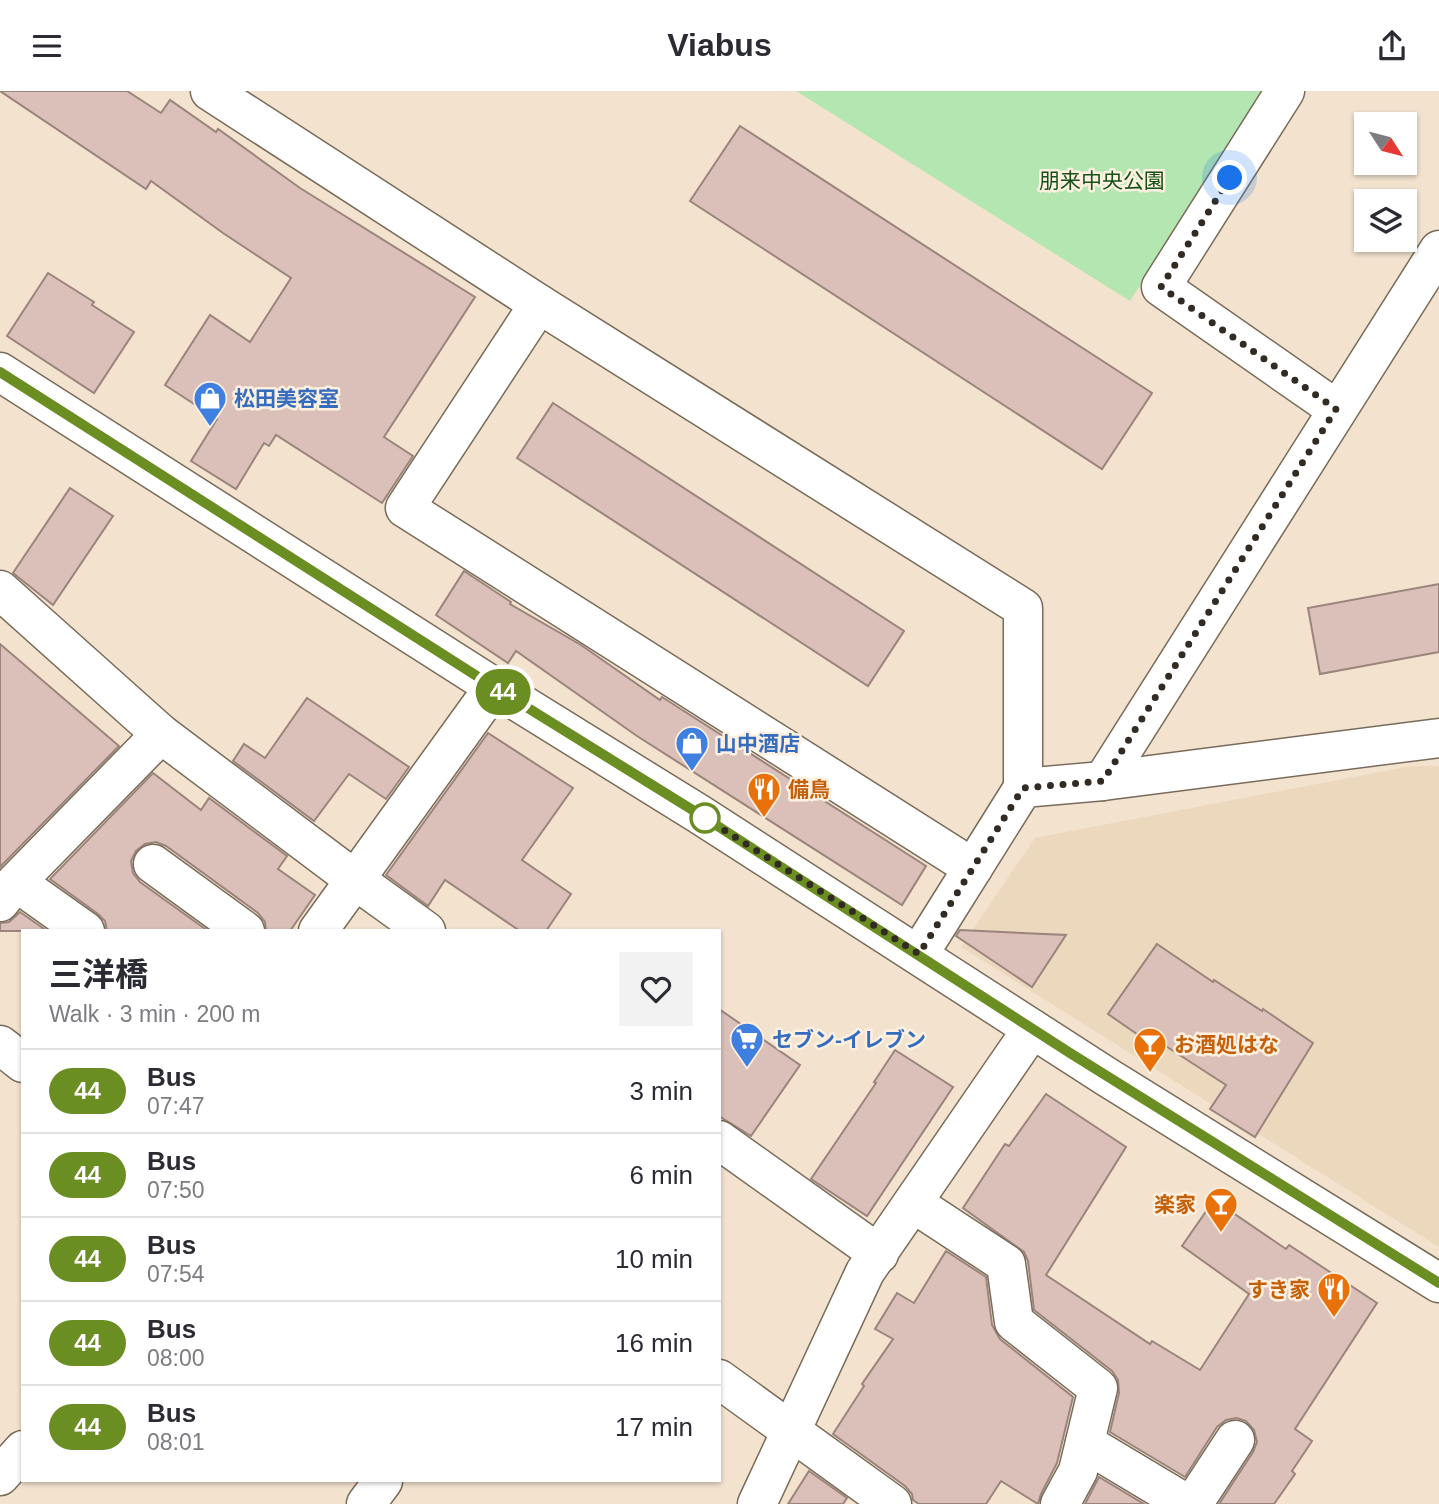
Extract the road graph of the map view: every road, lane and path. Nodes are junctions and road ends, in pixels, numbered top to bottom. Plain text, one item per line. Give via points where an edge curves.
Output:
1 (209, 91) edge
2 (1285, 91) edge
3 (1439, 250) edge
4 (539, 304) junction
5 (0, 372) edge
6 (1336, 409) junction
7 (0, 590) edge
8 (494, 687) junction
9 (161, 734) junction
10 (1439, 738) edge
11 (1103, 781) junction
12 (1023, 788) junction
13 (153, 864) dead end
14 (973, 868) junction
15 (354, 880) junction
16 (8, 892) edge
17 (81, 929) edge
18 (242, 929) edge
19 (319, 929) edge
20 (423, 929) edge
21 (919, 954) junction
22 (1032, 1029) junction
23 (0, 1045) edge
24 (21, 1061) edge
25 (721, 1141) edge
26 (913, 1203) junction
27 (879, 1254) junction
28 (1439, 1283) edge
29 (721, 1381) edge
30 (791, 1430) junction
31 (1235, 1440) dead end
32 (1085, 1443) junction
33 (21, 1452) edge
34 (0, 1476) edge
35 (382, 1482) edge
36 (366, 1504) edge
37 (757, 1504) edge
38 (892, 1504) edge
39 (1060, 1504) edge
40 (1187, 1504) edge
41 (1193, 1504) edge

1 - 4 street
2 - 6 street via 1161,287
3 - 6 street
4 - 12 street via 1023,608
4 - 14 street via 405,507
5 - 8 street
6 - 11 street
7 - 9 street
8 - 15 street
8 - 21 street
9 - 15 street
9 - 16 street
10 - 11 street
11 - 12 street
12 - 14 street
13 - 18 street
14 - 21 street
15 - 19 street
15 - 20 street
16 - 17 street
21 - 22 street
22 - 26 street
22 - 28 street
23 - 24 street
25 - 27 street
26 - 27 street
26 - 32 street via 1006,1264 1014,1322 1098,1388
27 - 30 street via 865,1272
29 - 30 street
30 - 37 street
30 - 38 street
31 - 41 street
32 - 39 street via 1079,1471
32 - 40 street
33 - 34 street
35 - 36 street

